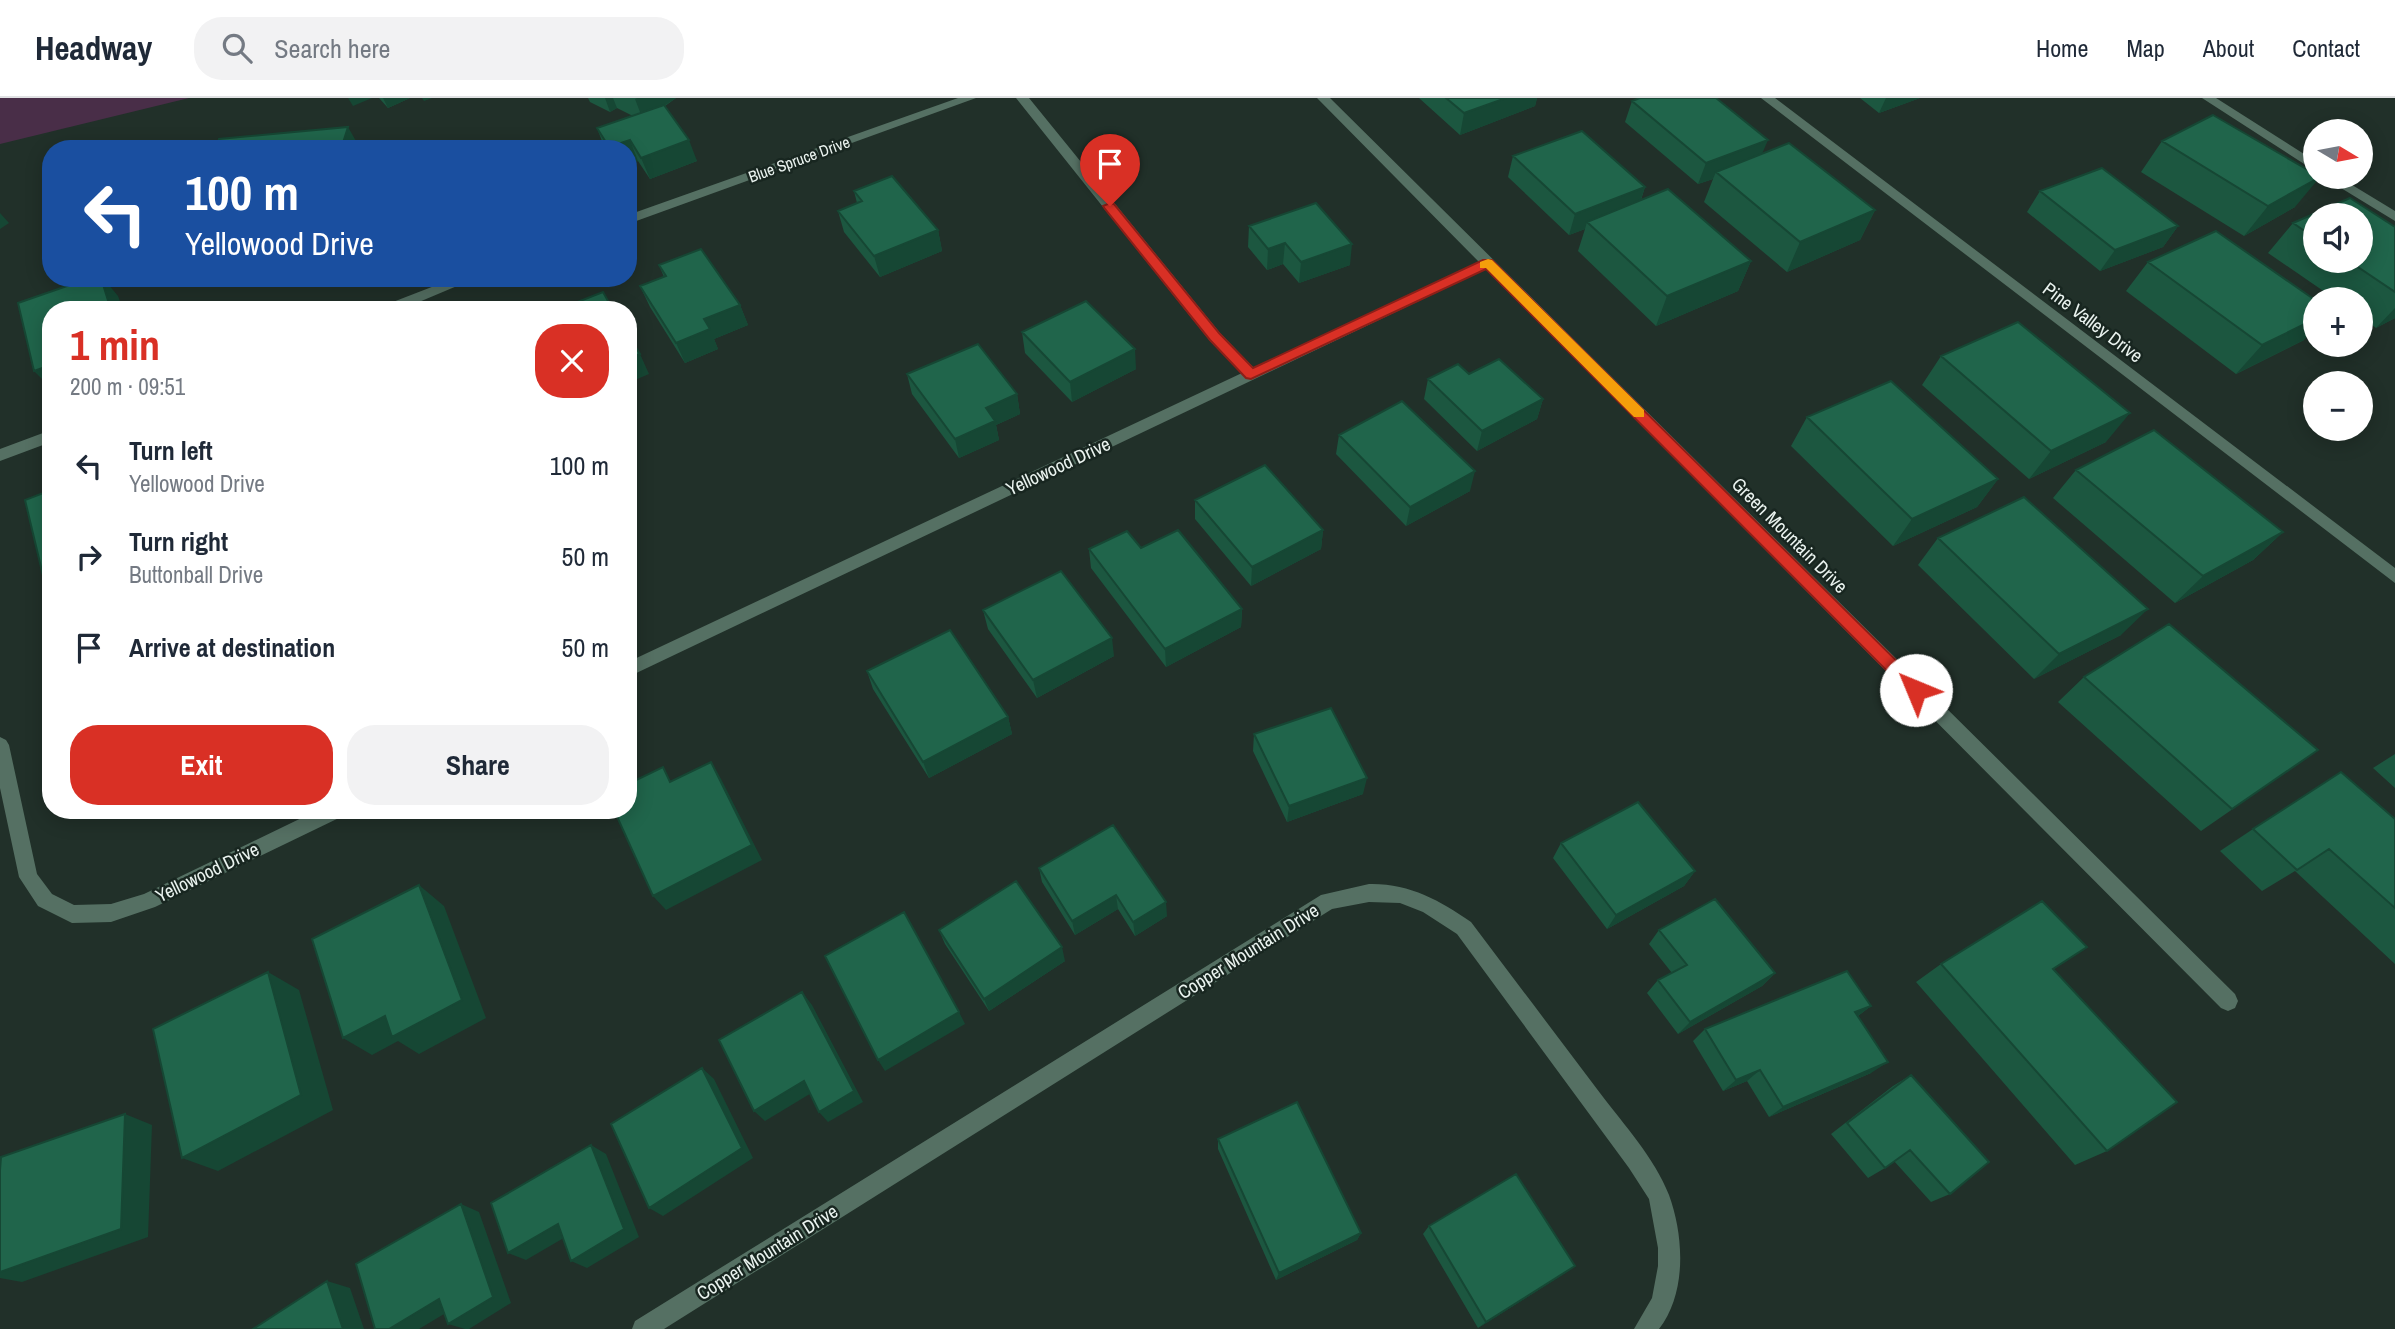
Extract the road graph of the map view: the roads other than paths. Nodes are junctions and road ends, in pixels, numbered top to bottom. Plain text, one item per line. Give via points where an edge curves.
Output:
1 (970, 98) edge
2 (1022, 98) edge
3 (1323, 98) edge
4 (1767, 98) edge
5 (2208, 98) edge
6 (2303, 159) edge
7 (2350, 189) edge
8 (637, 217) edge
9 (2395, 217) edge
10 (1488, 263) junction
11 (445, 287) edge
12 (409, 301) edge
13 (1251, 374) junction
14 (42, 439) edge
15 (0, 455) edge
16 (2395, 577) edge
17 (637, 666) edge
18 (0, 745) edge
19 (318, 819) edge
20 (2228, 1001) dead end
21 (643, 1329) edge
22 (1645, 1329) edge

1 - 8 street, Blue Spruce Drive
2 - 13 street via 1214,337
3 - 10 street, Green Mountain Drive
4 - 16 street, Pine Valley Drive
5 - 6 street
7 - 9 street
10 - 13 street, Yellowood Drive
10 - 20 street, Green Mountain Drive
11 - 12 street
13 - 17 street, Yellowood Drive
14 - 15 street
18 - 19 street, Yellowood Drive via 28,877 45,900 72,914 111,913 148,901
21 - 22 street, Copper Mountain Drive via 1328,901 1363,891 1397,891 1432,905 1464,928 1637,1160 1658,1197 1669,1243 1667,1284 1654,1319

